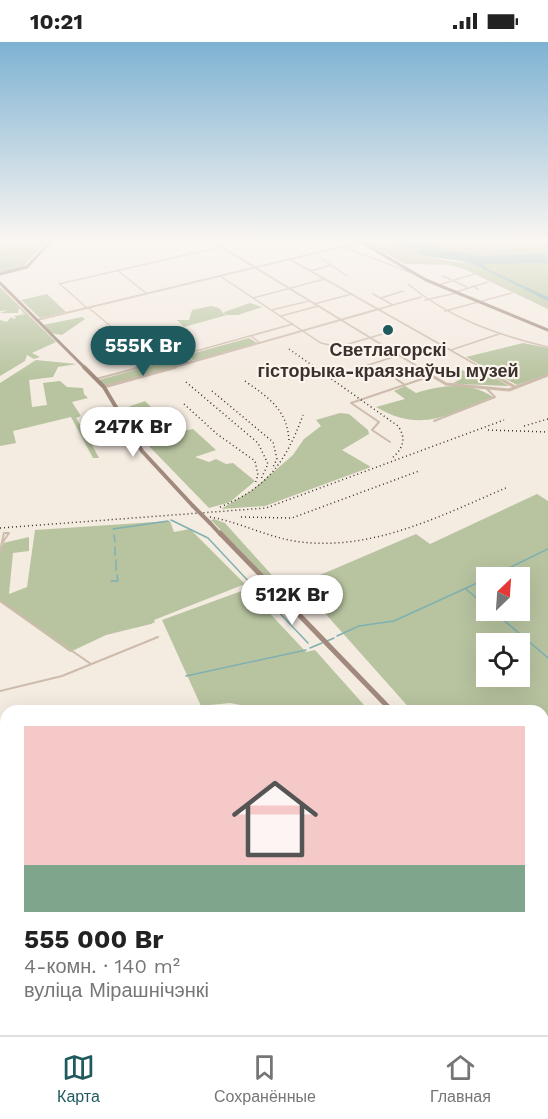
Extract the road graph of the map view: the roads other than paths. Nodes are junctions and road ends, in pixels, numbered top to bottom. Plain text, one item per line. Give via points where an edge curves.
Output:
1 (3, 286) edge
2 (62, 286) edge
3 (137, 286) edge
4 (178, 286) edge
5 (236, 286) edge
6 (286, 286) edge
7 (296, 286) edge
8 (338, 286) edge
9 (410, 286) edge
10 (442, 286) edge
11 (472, 286) edge
12 (469, 287) edge
13 (289, 288) junction
14 (478, 289) dead end
15 (403, 291) dead end
16 (457, 292) junction
17 (512, 293) dead end
18 (147, 294) junction
19 (352, 294) junction
20 (373, 294) dead end
21 (421, 297) junction
22 (253, 298) junction
23 (381, 298) junction
24 (425, 300) junction
25 (309, 301) junction
26 (479, 302) junction
27 (314, 304) junction
28 (393, 305) junction
29 (318, 306) junction
30 (88, 308) junction
31 (379, 309) junction
32 (272, 310) junction
33 (445, 311) junction
34 (281, 316) junction
35 (37, 320) junction
36 (341, 320) junction
37 (293, 324) junction
38 (115, 330) dead end
39 (548, 330) edge
40 (304, 331) junction
41 (386, 333) dead end
42 (499, 334) junction
43 (250, 336) junction
44 (369, 338) junction
45 (316, 340) joint
46 (260, 343) junction
47 (548, 347) edge
48 (415, 350) dead end
49 (451, 350) junction
50 (184, 355) junction
51 (398, 356) junction
52 (193, 362) junction
53 (359, 368) dead end
54 (383, 370) dead end
55 (548, 375) edge
56 (431, 376) junction
57 (96, 379) junction
58 (405, 385) junction
59 (104, 387) junction
60 (515, 387) junction
61 (486, 388) junction
62 (434, 421) dead end
63 (390, 442) dead end
64 (3, 542) dead end
65 (0, 551) edge
66 (0, 601) edge
67 (158, 637) dead end
68 (92, 665) junction
69 (0, 691) edge
70 (386, 705) edge

1 - 35 main road
2 - 30 street
3 - 18 street
4 - 18 street
5 - 22 street
6 - 13 street
7 - 13 street
8 - 19 street
9 - 21 street
10 - 16 main road
11 - 14 street
12 - 16 street
13 - 22 street
13 - 25 street
15 - 23 street
16 - 24 street
16 - 26 main road
17 - 26 street
18 - 30 street
19 - 27 street
19 - 31 street
20 - 23 street
21 - 24 street
21 - 28 street
22 - 32 street
23 - 28 street
24 - 33 street
25 - 27 street
25 - 32 street
26 - 33 street
26 - 39 main road
27 - 29 street
28 - 31 street
29 - 34 street
29 - 36 street
30 - 35 street
30 - 38 street
31 - 36 street
31 - 49 street
32 - 34 street
33 - 42 street
34 - 37 street
35 - 57 main road
36 - 40 street
36 - 44 street
37 - 40 street
37 - 43 street
40 - 45 street
40 - 46 street
41 - 44 street
42 - 47 street
42 - 49 street
43 - 46 street
43 - 50 street
44 - 45 street via 339,347
44 - 51 street
46 - 52 street
48 - 51 street
49 - 60 street
50 - 52 street
50 - 57 street
51 - 53 street
51 - 56 street
52 - 59 street
54 - 58 street
55 - 60 street
56 - 58 street
56 - 61 street via 456,386
57 - 59 main road
58 - 63 street via 351,402 379,422 372,430
59 - 70 main road, bridge via 142,452
60 - 61 street
61 - 62 street via 495,397
64 - 65 street
66 - 68 street
67 - 68 street
68 - 69 street

